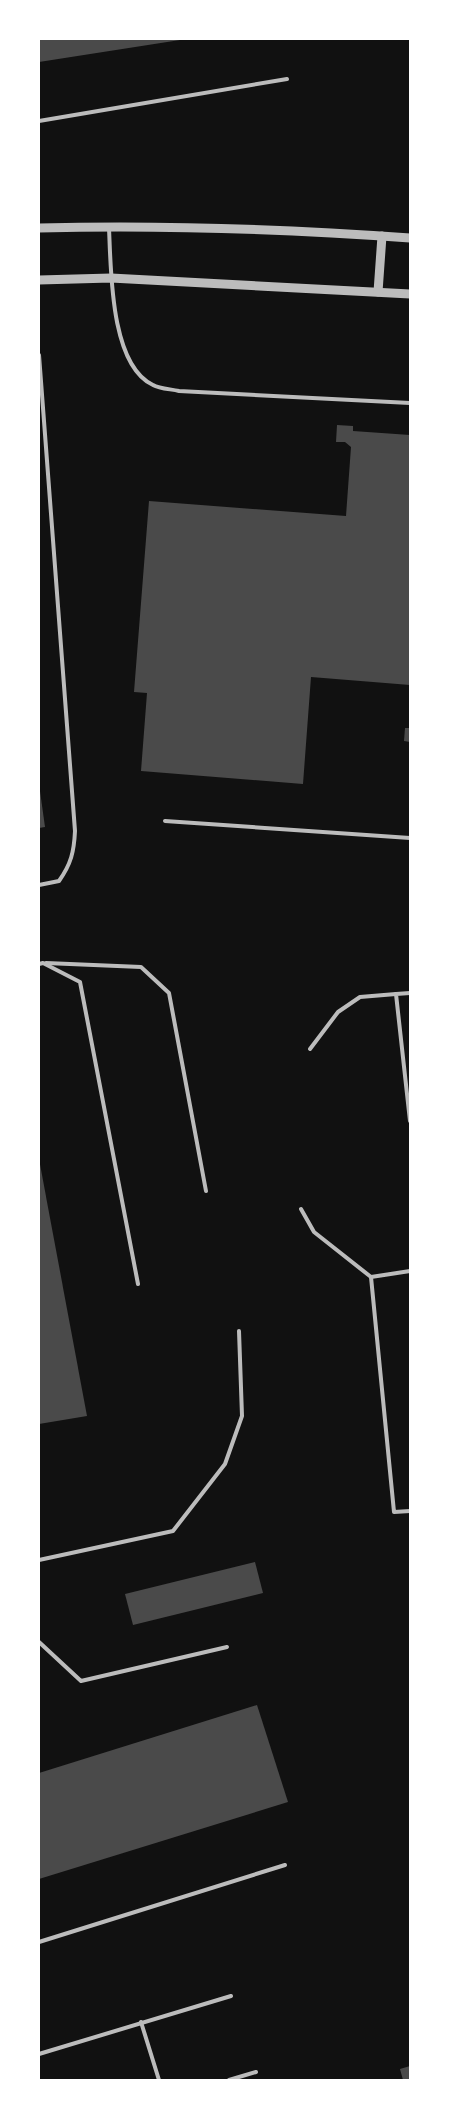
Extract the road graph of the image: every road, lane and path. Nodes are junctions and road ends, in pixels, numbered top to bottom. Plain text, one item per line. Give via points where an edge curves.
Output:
1 (288, 80) dead end
2 (39, 121) edge
3 (108, 226) junction
4 (39, 228) edge
5 (382, 236) junction
6 (410, 238) edge
7 (111, 278) junction
8 (39, 280) edge
9 (378, 292) junction
10 (410, 294) edge
11 (39, 355) edge
12 (40, 400) edge
13 (410, 403) edge
14 (165, 821) dead end
15 (410, 838) edge
16 (39, 885) edge
17 (41, 964) edge
18 (410, 993) edge
19 (396, 994) junction
20 (310, 1049) dead end
21 (410, 1121) edge
22 (206, 1191) dead end
23 (301, 1209) dead end
24 (410, 1271) edge
25 (372, 1278) junction
26 (138, 1284) dead end
27 (239, 1331) dead end
28 (410, 1511) edge
29 (39, 1560) edge
30 (39, 1642) edge
31 (227, 1647) dead end
32 (286, 1865) dead end
33 (39, 1942) edge
34 (231, 1996) dead end
35 (141, 2022) junction
36 (39, 2054) edge
37 (256, 2072) dead end
38 (160, 2080) edge
39 (229, 2080) edge

1 - 2 lane
3 - 4 street
3 - 5 street via 269,228
3 - 7 lane
5 - 6 street
5 - 9 street
7 - 8 street
7 - 9 street
7 - 13 lane via 122,344 135,370 152,385 179,391
9 - 10 street
11 - 12 lane
12 - 16 lane via 75,831 74,854 68,869 59,881
14 - 15 lane
17 - 22 lane via 141,967 169,993
17 - 26 lane via 80,982
18 - 19 lane
19 - 20 lane via 360,997 338,1012
19 - 21 lane
23 - 25 lane via 314,1232
24 - 25 lane
25 - 28 lane via 394,1512
27 - 29 lane via 242,1416 225,1464 173,1531
30 - 31 lane via 82,1681
32 - 33 lane
34 - 35 lane
35 - 36 lane
35 - 38 lane
37 - 39 lane

